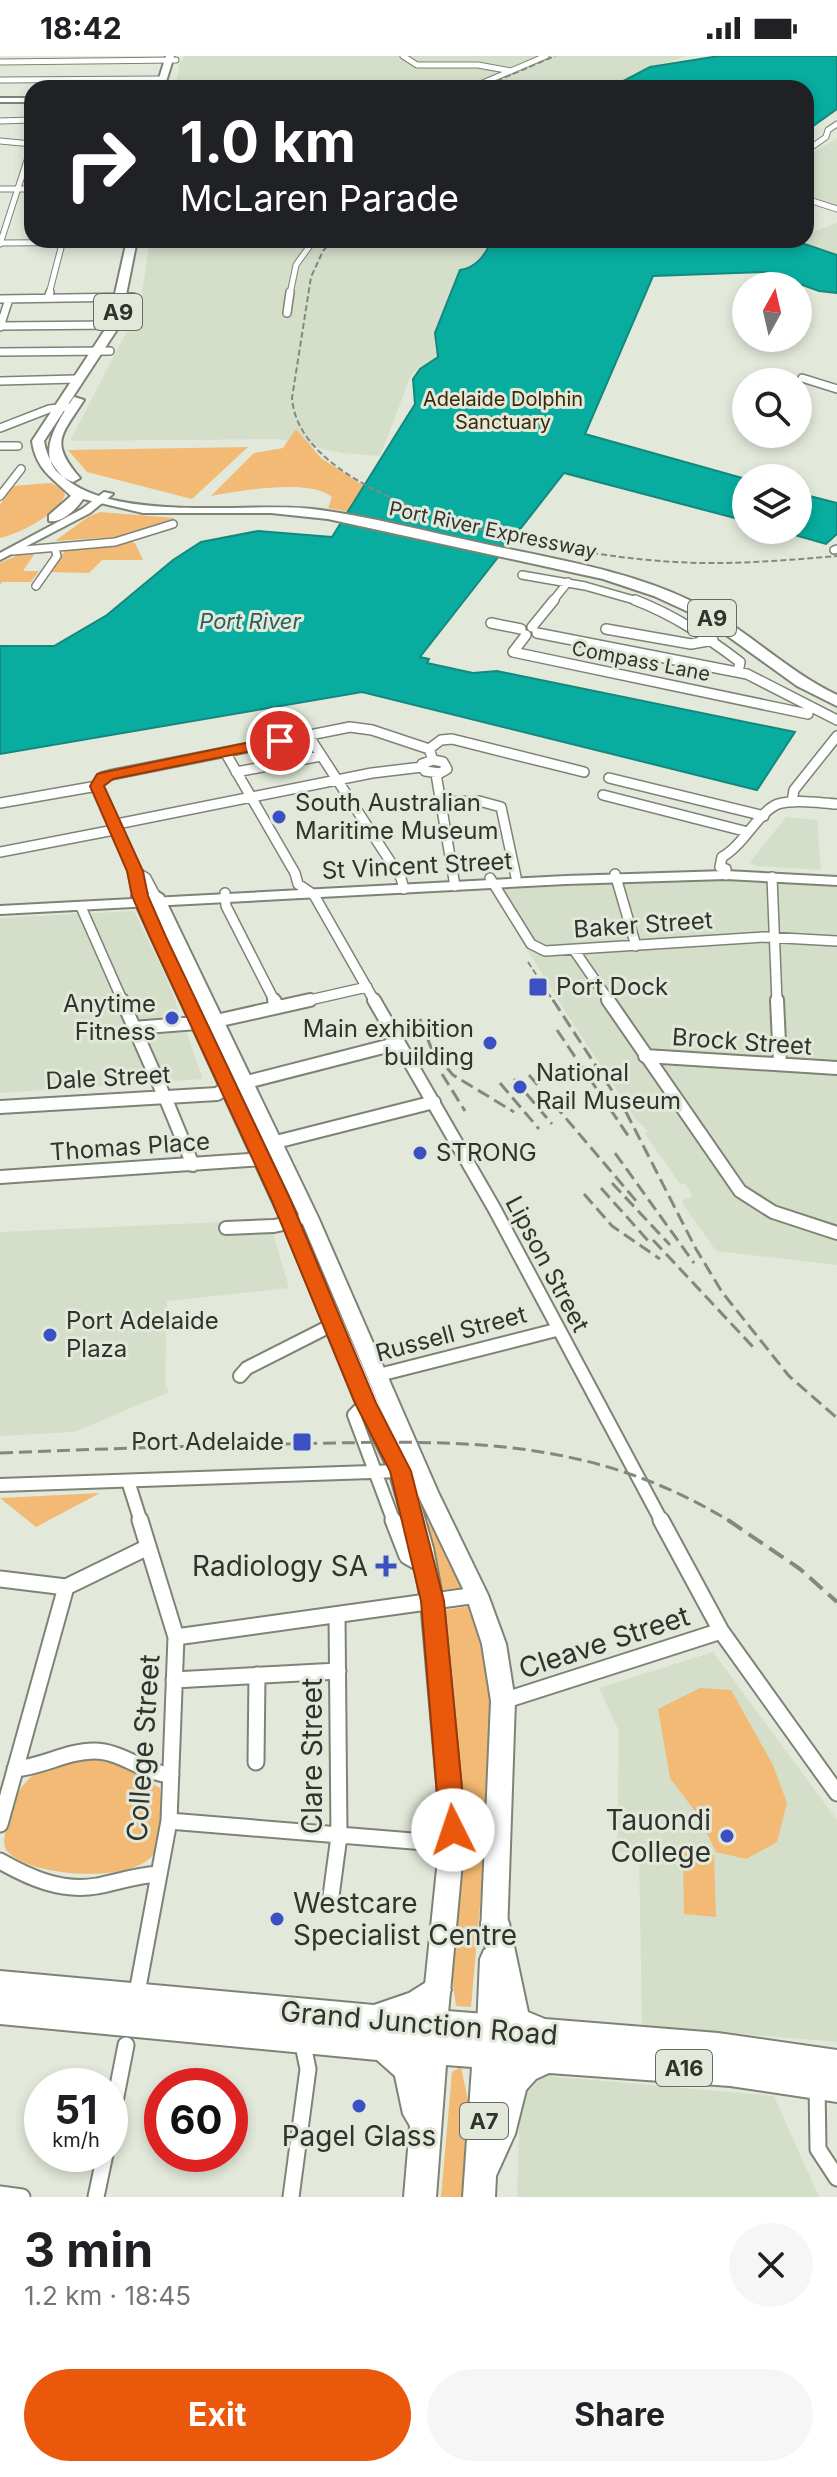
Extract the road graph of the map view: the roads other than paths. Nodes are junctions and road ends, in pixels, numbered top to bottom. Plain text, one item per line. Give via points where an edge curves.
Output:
1 (403, 56) edge
2 (546, 56) edge
3 (173, 58) edge
4 (49, 61) junction
5 (0, 62) edge
6 (511, 71) junction
7 (0, 80) edge
8 (43, 80) joint
9 (162, 80) edge
10 (172, 80) edge
11 (490, 80) edge
12 (0, 100) edge
13 (24, 100) edge
14 (24, 120) edge
15 (0, 121) edge
16 (837, 124) edge
17 (0, 141) edge
18 (24, 143) edge
19 (814, 145) edge
20 (24, 170) edge
21 (0, 189) edge
22 (18, 189) junction
23 (24, 189) edge
24 (814, 202) edge
25 (837, 209) edge
26 (24, 242) edge
27 (0, 243) edge
28 (60, 248) edge
29 (136, 248) edge
30 (306, 248) edge
31 (126, 297) junction
32 (48, 298) junction
33 (0, 299) edge
34 (9, 299) junction
35 (287, 313) dead end
36 (0, 327) edge
37 (118, 328) junction
38 (95, 350) junction
39 (110, 351) junction
40 (0, 352) edge
41 (76, 379) junction
42 (16, 380) junction
43 (0, 381) edge
44 (812, 381) edge
45 (0, 389) edge
46 (837, 389) edge
47 (58, 407) junction
48 (74, 408) junction
49 (0, 428) edge
50 (0, 446) edge
51 (18, 446) dead end
52 (21, 469) dead end
53 (0, 477) edge
54 (12, 477) junction
55 (76, 491) junction
56 (0, 496) edge
57 (100, 501) junction
58 (306, 510) junction
59 (187, 513) junction
60 (52, 524) junction
61 (173, 524) dead end
62 (50, 547) junction
63 (6, 549) edge
64 (571, 571) junction
65 (522, 575) dead end
66 (36, 586) dead end
67 (491, 623) dead end
68 (606, 629) dead end
69 (529, 631) junction
70 (713, 640) junction
71 (691, 644) junction
72 (678, 660) junction
73 (738, 672) junction
74 (797, 700) junction
75 (831, 700) edge
76 (785, 709) junction
77 (808, 714) dead end
78 (837, 720) edge
79 (308, 735) junction
80 (837, 736) edge
81 (429, 749) junction
82 (225, 752) junction
83 (321, 756) junction
84 (433, 760) junction
85 (422, 767) junction
86 (236, 772) junction
87 (584, 772) dead end
88 (436, 774) junction
89 (609, 778) dead end
90 (337, 780) junction
91 (97, 786) junction
92 (64, 792) junction
93 (603, 795) dead end
94 (251, 797) junction
95 (103, 802) junction
96 (441, 802) junction
97 (792, 802) junction
98 (0, 803) edge
99 (837, 804) edge
100 (764, 816) junction
101 (113, 828) junction
102 (748, 832) junction
103 (0, 852) edge
104 (726, 872) junction
105 (616, 876) junction
106 (516, 877) junction
107 (772, 877) junction
108 (837, 879) edge
109 (491, 881) junction
110 (455, 883) junction
111 (404, 886) junction
112 (311, 892) junction
113 (225, 896) junction
114 (149, 899) junction
115 (0, 904) edge
116 (81, 907) junction
117 (0, 910) edge
118 (774, 936) junction
119 (837, 941) edge
120 (636, 946) junction
121 (574, 950) junction
122 (367, 987) junction
123 (278, 1007) junction
124 (206, 1022) junction
125 (133, 1028) junction
126 (399, 1043) junction
127 (645, 1056) junction
128 (780, 1064) junction
129 (837, 1068) edge
130 (236, 1085) junction
131 (163, 1094) junction
132 (0, 1101) edge
133 (434, 1102) junction
134 (0, 1107) edge
135 (267, 1151) junction
136 (193, 1165) junction
137 (0, 1177) edge
138 (300, 1220) junction
139 (226, 1228) dead end
140 (837, 1233) edge
141 (355, 1322) junction
142 (556, 1330) junction
143 (335, 1332) junction
144 (378, 1375) junction
145 (240, 1376) dead end
146 (356, 1381) junction
147 (366, 1403) junction
148 (411, 1449) junction
149 (400, 1471) junction
150 (377, 1473) junction
151 (128, 1481) junction
152 (0, 1485) edge
153 (427, 1492) junction
154 (146, 1548) junction
155 (426, 1567) junction
156 (0, 1579) edge
157 (66, 1587) junction
158 (477, 1595) junction
159 (432, 1601) junction
160 (337, 1615) junction
161 (721, 1631) junction
162 (176, 1637) junction
163 (338, 1671) junction
164 (257, 1675) junction
165 (174, 1680) junction
166 (503, 1701) junction
167 (256, 1762) dead end
168 (15, 1769) junction
169 (171, 1775) junction
170 (837, 1793) edge
171 (2, 1807) edge
172 (169, 1821) junction
173 (0, 1824) edge
174 (339, 1836) junction
175 (452, 1844) junction
176 (498, 1848) junction
177 (0, 1861) edge
178 (159, 1874) junction
179 (331, 1896) dead end
180 (495, 1923) junction
181 (0, 1985) edge
182 (436, 1990) junction
183 (0, 2009) edge
184 (349, 2018) junction
185 (131, 2021) junction
186 (433, 2037) junction
187 (302, 2040) junction
188 (489, 2041) junction
189 (382, 2045) junction
190 (554, 2046) junction
191 (122, 2068) edge
192 (827, 2074) edge
193 (424, 2150) junction
194 (101, 2172) edge
195 (837, 2178) edge
196 (479, 2193) edge
197 (0, 2194) edge
198 (22, 2197) edge
199 (96, 2197) edge
200 (291, 2197) edge
201 (420, 2197) edge

1 - 6 street via 417,65
2 - 6 street
3 - 4 street
3 - 9 highway
3 - 10 highway
4 - 5 street
4 - 8 street
6 - 11 street
7 - 8 street
12 - 13 main road
14 - 15 street
16 - 19 street
17 - 18 street
20 - 22 street
21 - 22 street
22 - 23 street
22 - 27 street
24 - 25 street
26 - 27 street
28 - 32 street
29 - 31 highway, A9
30 - 35 street via 294,264
31 - 32 street
31 - 37 highway, A9
32 - 34 street
33 - 34 street
34 - 36 street
36 - 37 street
37 - 38 highway, A9
37 - 39 highway, A9
38 - 39 street
38 - 40 street
38 - 41 highway, A9
39 - 48 highway, A9
41 - 42 street
41 - 47 highway, A9
42 - 43 street
42 - 45 street
44 - 46 street
47 - 48 street
47 - 49 street
47 - 55 highway, A9 via 39,435 39,454 53,477
48 - 57 highway, A9 via 55,439 57,460
50 - 51 street
52 - 54 street
53 - 54 street
54 - 56 street
55 - 57 highway, A9
55 - 60 highway via 75,503
57 - 58 highway, Port River Expressway / A9
57 - 59 highway, Port River Expressway / A9
57 - 59 highway via 113,508
57 - 60 main road
58 - 59 highway, Port River Expressway / A9
58 - 64 highway, Port River Expressway / A9
60 - 62 main road
60 - 63 main road
60 - 63 main road
61 - 62 street via 131,539
62 - 63 street
62 - 66 street via 57,554
64 - 65 street
64 - 69 street
64 - 70 street via 643,600
64 - 75 highway, Port River Expressway / A9 via 629,582 682,602
67 - 69 street
68 - 71 street
69 - 72 street
69 - 76 street, Compass Lane via 513,652
70 - 71 street
70 - 73 street via 740,662
71 - 72 street
72 - 73 street
73 - 74 street
74 - 76 street
74 - 78 street
76 - 77 street, Compass Lane
79 - 81 street via 358,728
79 - 82 street
79 - 83 street
80 - 97 street via 794,790
81 - 84 street
81 - 87 street via 452,739
82 - 86 street, Lipson Street
82 - 91 street via 102,777
83 - 86 street
83 - 90 street
84 - 85 street
84 - 88 street via 448,766
85 - 88 street
85 - 90 street
86 - 94 street, Lipson Street
88 - 96 street
89 - 100 street
90 - 94 street
90 - 111 street
91 - 92 street
91 - 95 street
92 - 95 street
92 - 98 street
93 - 102 street
94 - 101 street
94 - 112 street, Lipson Street via 298,884
95 - 101 street
96 - 106 street via 479,801 501,807
96 - 110 street
97 - 99 street
97 - 100 street via 775,805
100 - 102 street
101 - 103 street
101 - 114 street
102 - 104 street via 732,852
104 - 105 main road, St Vincent Street
104 - 107 main road, St Vincent Street
104 - 108 main road, St Vincent Street
105 - 106 main road, St Vincent Street
105 - 109 main road, St Vincent Street
105 - 120 street
106 - 109 main road, St Vincent Street
107 - 108 main road, St Vincent Street
107 - 118 street
109 - 110 main road, St Vincent Street
109 - 121 street, Baker Street via 536,948
110 - 111 main road, St Vincent Street
111 - 112 main road, St Vincent Street
112 - 113 main road, St Vincent Street
112 - 122 street, Lipson Street
113 - 114 main road, St Vincent Street
113 - 123 street
114 - 115 main road, St Vincent Street
114 - 116 main road, St Vincent Street
114 - 124 main road, A7
116 - 117 main road, St Vincent Street
116 - 125 street
118 - 119 street, Baker Street
118 - 120 street, Baker Street
118 - 128 street
120 - 121 street, Baker Street
121 - 127 street
122 - 123 street
122 - 126 street, Lipson Street
123 - 124 street
124 - 125 street
124 - 130 main road, A7
125 - 131 street
126 - 130 street, Dale Street
126 - 133 street, Lipson Street
127 - 128 street, Brock Street
127 - 140 street via 748,1199
128 - 129 street, Brock Street
130 - 131 street, Dale Street via 217,1094
130 - 135 main road, A7
131 - 132 street, Dale Street
131 - 134 street, Dale Street
131 - 136 street
133 - 135 street, Thomas Place
133 - 142 street, Lipson Street
135 - 136 street, Thomas Place
135 - 138 main road, A7
136 - 137 street, Thomas Place
138 - 139 street
138 - 141 main road, A7
138 - 143 main road, A7
141 - 143 main road
141 - 144 main road, A7
142 - 144 street, Russell Street
142 - 161 street, Lipson Street
143 - 145 street via 247,1368
143 - 146 main road, A7
144 - 146 street, Russell Street
144 - 148 main road, A7
146 - 147 main road, A7
147 - 149 main road, A7
147 - 150 street via 354,1415
148 - 149 main road
148 - 153 main road, A7
149 - 150 street
149 - 153 main road
149 - 155 main road, A7
150 - 151 street
150 - 155 street via 407,1556
151 - 152 street
151 - 154 street, College Street
153 - 158 main road, A7
154 - 157 street
154 - 162 street, College Street
155 - 159 main road, A7
156 - 157 street
157 - 168 street
158 - 159 street
158 - 166 main road, A7 via 494,1644
159 - 160 street
159 - 175 main road, A7
160 - 162 street
160 - 163 street, Clare Street
161 - 166 street, Cleave Street
161 - 170 street, Lipson Street
162 - 165 street, College Street
163 - 164 street
163 - 174 street, Clare Street
164 - 165 street
164 - 167 street
165 - 169 street, College Street
166 - 176 main road, A7
168 - 169 street via 96,1751
168 - 171 street
169 - 172 street, College Street
171 - 173 street
172 - 174 street
172 - 178 street, College Street
174 - 175 street
174 - 179 street, Clare Street
175 - 176 street
175 - 182 main road, A7
176 - 180 main road, A7
177 - 178 street via 47,1884 68,1887
178 - 185 street, College Street
180 - 188 main road, A7
180 - 190 highway via 513,2016
181 - 185 highway, Grand Junction Road / A16
182 - 184 highway via 394,2014
182 - 186 main road, A7
183 - 185 highway, Grand Junction Road / A16
184 - 185 highway, Grand Junction Road / A16
184 - 186 highway, Grand Junction Road / A16
185 - 187 highway, Grand Junction Road / A16
185 - 191 street, College Street
186 - 188 highway, Grand Junction Road / A16
186 - 189 highway, Grand Junction Road / A16
186 - 193 highway, A7
187 - 189 highway, Grand Junction Road / A16
187 - 200 street via 308,2069
188 - 190 highway, Grand Junction Road / A16
188 - 196 highway, A7
189 - 193 highway via 408,2068
190 - 192 highway, Grand Junction Road / A16 via 730,2071
190 - 196 highway via 525,2068 508,2090
192 - 195 street via 818,2149
193 - 201 highway, A7
194 - 199 street
197 - 198 street

